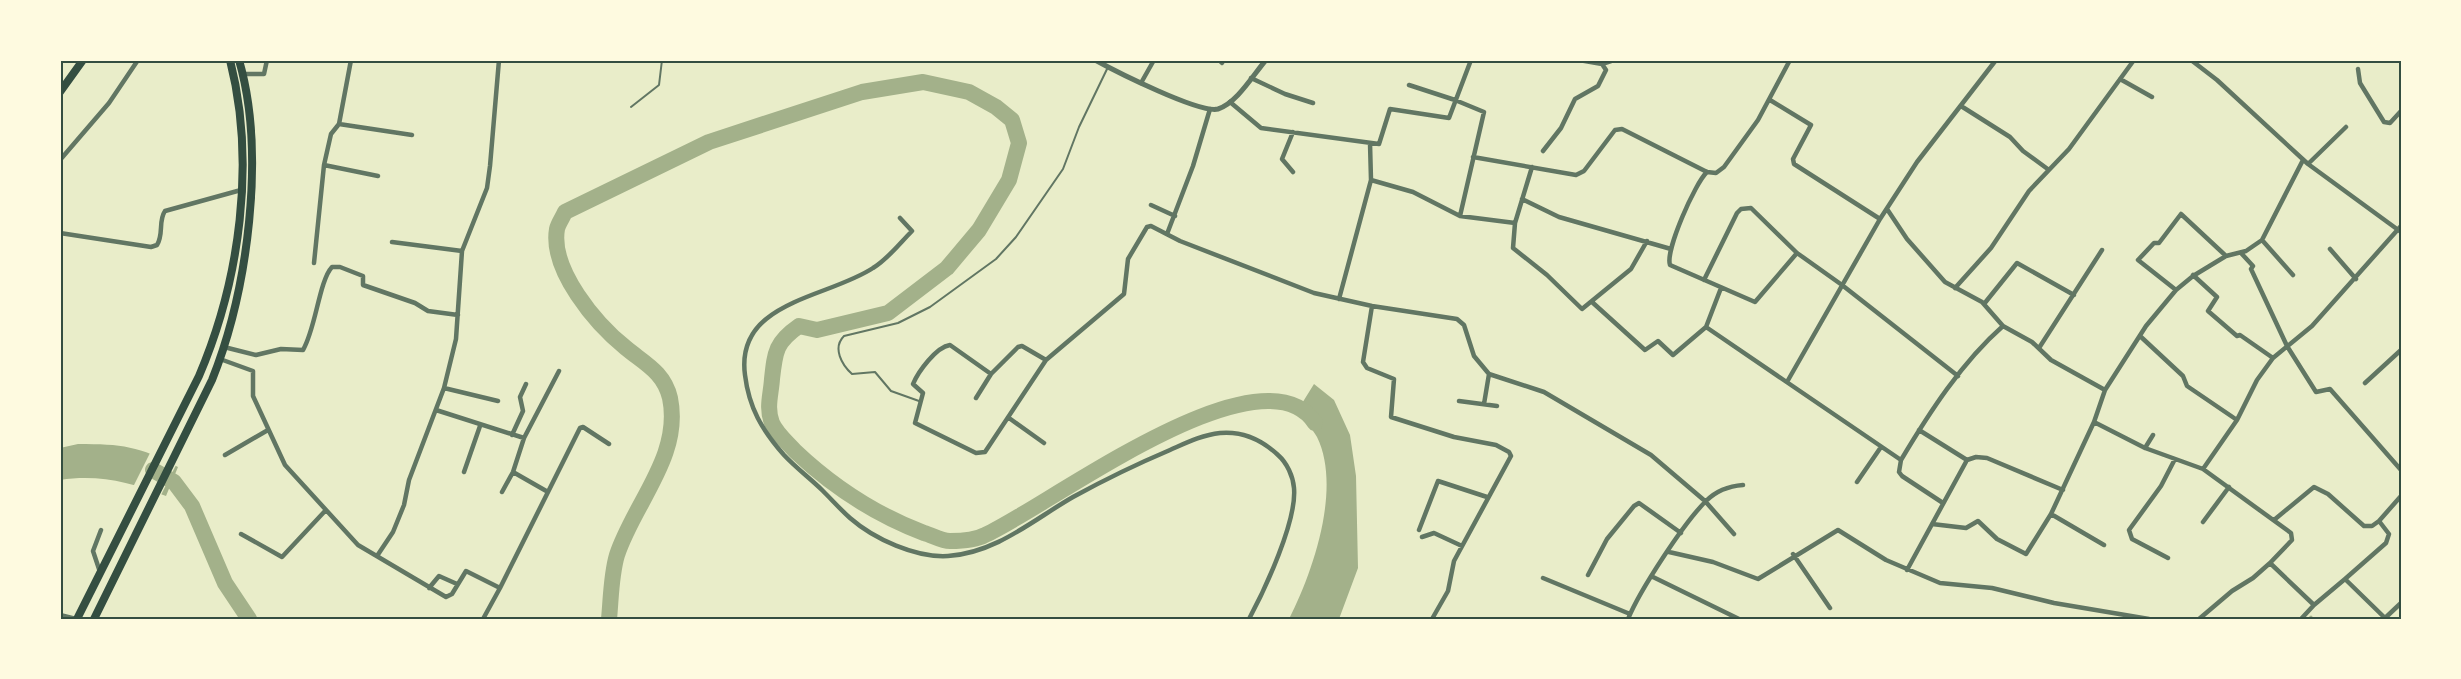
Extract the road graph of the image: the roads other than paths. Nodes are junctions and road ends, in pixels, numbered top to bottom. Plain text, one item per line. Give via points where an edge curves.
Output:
1 (83, 60) edge
2 (138, 60) edge
3 (230, 60) edge
4 (239, 60) edge
5 (267, 60) edge
6 (351, 60) edge
7 (499, 60) edge
8 (662, 60) edge
9 (1095, 60) edge
10 (1154, 60) edge
11 (1266, 60) edge
12 (1472, 60) edge
13 (1579, 60) edge
14 (1614, 60) edge
15 (1790, 60) edge
16 (1996, 60) edge
17 (2134, 60) edge
18 (2195, 61) edge
19 (1602, 64) junction
20 (1108, 67) junction
21 (2358, 69) dead end
22 (243, 74) junction
23 (1251, 78) junction
24 (2120, 79) junction
25 (1141, 82) junction
26 (1409, 85) dead end
27 (60, 92) edge
28 (2152, 97) dead end
29 (1455, 100) junction
30 (1770, 100) junction
31 (1230, 102) junction
32 (1313, 103) dead end
33 (1961, 106) junction
34 (631, 107) dead end
35 (1210, 109) junction
36 (2401, 111) edge
37 (339, 124) junction
38 (2346, 127) dead end
39 (1293, 132) junction
40 (411, 135) dead end
41 (1370, 143) junction
42 (1544, 151) dead end
43 (1473, 157) junction
44 (60, 160) edge
45 (2305, 162) junction
46 (324, 165) junction
47 (1532, 167) junction
48 (2049, 170) junction
49 (1293, 172) dead end
50 (1707, 172) junction
51 (378, 176) dead end
52 (1371, 180) junction
53 (241, 190) junction
54 (1522, 199) junction
55 (1151, 206) dead end
56 (1887, 208) junction
57 (1175, 216) junction
58 (1460, 216) junction
59 (900, 218) dead end
60 (1880, 219) junction
61 (1515, 223) junction
62 (2400, 230) edge
63 (60, 233) edge
64 (1167, 234) junction
65 (2262, 240) junction
66 (1647, 241) junction
67 (392, 242) dead end
68 (1671, 249) junction
69 (2330, 249) dead end
70 (2102, 250) dead end
71 (462, 251) junction
72 (2241, 253) junction
73 (1797, 254) junction
74 (2226, 256) junction
75 (314, 263) dead end
76 (2193, 275) junction
77 (2293, 275) dead end
78 (2356, 279) junction
79 (1704, 280) junction
80 (1842, 285) junction
81 (1721, 288) junction
82 (1954, 288) junction
83 (2176, 290) junction
84 (2073, 295) junction
85 (1340, 299) junction
86 (1592, 302) junction
87 (1984, 304) junction
88 (1372, 306) junction
89 (458, 315) junction
90 (2003, 326) junction
91 (1706, 327) junction
92 (2140, 336) junction
93 (2287, 346) junction
94 (224, 347) junction
95 (2039, 348) junction
96 (2401, 350) edge
97 (2273, 358) junction
98 (220, 359) junction
99 (1046, 360) junction
100 (559, 371) dead end
101 (991, 374) junction
102 (1489, 374) junction
103 (1958, 376) junction
104 (1788, 382) junction
105 (2365, 383) dead end
106 (526, 384) dead end
107 (444, 388) junction
108 (2105, 390) junction
109 (976, 398) dead end
110 (498, 401) dead end
111 (1459, 401) dead end
112 (920, 402) junction
113 (1484, 404) junction
114 (1497, 405) dead end
115 (436, 410) junction
116 (1010, 418) junction
117 (2237, 420) junction
118 (2094, 422) junction
119 (480, 426) junction
120 (268, 430) junction
121 (1919, 430) junction
122 (512, 435) junction
123 (2153, 435) dead end
124 (524, 438) junction
125 (1044, 443) dead end
126 (609, 444) dead end
127 (1881, 447) junction
128 (2145, 448) junction
129 (225, 455) dead end
130 (2175, 459) junction
131 (1900, 460) junction
132 (1967, 460) junction
133 (2203, 469) junction
134 (2401, 470) edge
135 (464, 472) dead end
136 (513, 472) junction
137 (1857, 482) dead end
138 (1743, 485) dead end
139 (2229, 487) junction
140 (2063, 490) junction
141 (502, 492) dead end
142 (548, 492) junction
143 (2401, 496) edge
144 (1487, 497) junction
145 (1705, 501) junction
146 (1943, 503) junction
147 (326, 511) junction
148 (2051, 514) junction
149 (2274, 520) junction
150 (2379, 521) junction
151 (2203, 522) dead end
152 (1932, 524) junction
153 (101, 530) dead end
154 (1419, 530) dead end
155 (1681, 533) junction
156 (241, 534) dead end
157 (1734, 534) dead end
158 (1422, 537) dead end
159 (2104, 545) dead end
160 (1462, 546) junction
161 (1669, 552) junction
162 (1793, 555) junction
163 (377, 556) junction
164 (2168, 558) dead end
165 (2270, 563) junction
166 (1907, 570) junction
167 (100, 572) junction
168 (1588, 575) dead end
169 (1653, 577) junction
170 (1543, 578) dead end
171 (2345, 579) junction
172 (457, 584) junction
173 (429, 588) junction
174 (500, 588) junction
175 (2401, 603) edge
176 (2314, 605) junction
177 (1830, 608) dead end
178 (60, 615) edge
179 (1629, 617) edge
180 (2384, 618) edge
181 (77, 619) edge
182 (94, 619) edge
183 (483, 619) edge
184 (1249, 619) edge
185 (1432, 619) edge
186 (1739, 619) edge
187 (2149, 619) edge
188 (2199, 619) edge
189 (2301, 619) edge

1 - 27 highway
2 - 44 street via 109,103
3 - 53 highway via 242,131
4 - 22 highway
5 - 22 street via 264,74
6 - 37 street
7 - 71 street via 487,188
8 - 34 lane via 659,85
9 - 20 street
10 - 25 street
11 - 23 street
12 - 29 street
13 - 19 street
14 - 19 street
15 - 30 street
16 - 33 street
17 - 24 street
18 - 45 street
19 - 42 street via 1606,70 1598,86 1575,99 1562,128
20 - 25 street
20 - 112 lane via 1063,169 996,259 930,307 898,322 844,336 840,341 838,350 852,374 875,372 891,391
21 - 36 street via 2360,83 2384,122 2390,123
22 - 94 highway via 250,114 250,189 242,273
23 - 31 street
23 - 32 street
24 - 28 street
24 - 48 street
25 - 35 street
26 - 29 street
29 - 41 street via 1452,115 1447,119 1390,109 1379,143
29 - 43 street via 1484,112
30 - 50 street via 1724,167 1716,173
30 - 60 street via 1811,125 1794,164
31 - 35 street via 1217,110
31 - 39 street via 1255,125
33 - 48 street via 2010,137
33 - 56 street
35 - 57 street
37 - 40 street
37 - 46 street via 331,134
38 - 45 street
39 - 41 street
39 - 49 street via 1282,159
41 - 52 street
43 - 47 street
43 - 58 street
45 - 62 street
45 - 65 street
46 - 51 street
46 - 75 street
47 - 50 street via 1581,174 1615,130 1622,129
47 - 54 street
48 - 82 street via 2029,191 1991,248
50 - 68 street via 1695,188
52 - 58 street via 1413,192
52 - 85 street
53 - 63 street via 165,212 161,237 151,247
53 - 167 highway via 231,273 216,332 199,376
54 - 61 street
54 - 66 street via 1559,217
55 - 57 street
56 - 60 street
56 - 82 street via 1922,257
57 - 64 street
58 - 61 street
59 - 184 street via 912,231 876,267 784,307 763,320 752,336 744,356 746,393 756,418 775,445 861,526 904,548 946,556 995,544 1116,475 1199,438 1222,433 1250,436 1284,460 1294,495 1272,569
60 - 80 street
61 - 86 street via 1511,244 1517,253 1547,275 1579,308 1584,309
62 - 78 street
64 - 85 street via 1293,285
64 - 99 street via 1147,227 1127,262 1124,294
65 - 72 street
65 - 77 street
66 - 68 street
66 - 86 street via 1631,269
67 - 71 street
68 - 79 street via 1670,265
69 - 78 street
70 - 84 street
71 - 89 street
72 - 74 street
72 - 93 street via 2253,266 2251,269
73 - 79 street via 1747,207 1737,213
73 - 80 street
73 - 81 street via 1758,301
74 - 76 street
74 - 83 street via 2181,213 2159,243 2145,250 2138,260
76 - 83 street
76 - 97 street via 2217,297 2208,311 2237,336
78 - 93 street via 2312,326
79 - 81 street
80 - 103 street
80 - 104 street
81 - 91 street
82 - 87 street
83 - 92 street
84 - 87 street via 2017,263
84 - 95 street
85 - 88 street
86 - 91 street via 1647,350 1658,341 1673,355
87 - 90 street
88 - 102 street via 1457,319 1464,325 1474,356
88 - 144 street via 1363,362 1367,368 1394,379 1391,417 1454,437 1496,445 1510,453 1510,461
89 - 94 street via 428,311 363,285 363,276 332,267 312,335 303,350 281,349 256,355
89 - 107 street
90 - 95 street
90 - 103 street
91 - 104 street
92 - 108 street
92 - 117 street via 2183,376 2187,386
93 - 97 street
93 - 134 street via 2316,392 2330,390
94 - 98 highway
95 - 108 street via 2062,367
96 - 105 street
97 - 117 street
98 - 120 street via 254,371 253,396
98 - 182 highway
99 - 101 street via 1020,346
99 - 116 street
100 - 124 street
101 - 109 street
101 - 112 street via 946,345 916,378 914,387 923,393
102 - 113 street
102 - 145 street via 1544,392 1634,444
103 - 121 street
104 - 127 street
106 - 122 street via 520,397 523,411
107 - 110 street
107 - 115 street
108 - 118 street
111 - 113 street
112 - 116 street via 917,425 976,453 985,452
113 - 114 street
115 - 119 street
115 - 163 street via 409,480 404,505
116 - 125 street
117 - 133 street
118 - 128 street
118 - 140 street
119 - 122 street
119 - 135 street
120 - 129 street
120 - 147 street via 285,465
121 - 131 street
121 - 132 street
122 - 124 street
123 - 128 street
124 - 136 street
126 - 142 street via 582,426
127 - 131 street
127 - 137 street
128 - 130 street
130 - 133 street
130 - 164 street via 2129,530 2132,539
131 - 146 street via 1902,476
132 - 140 street via 1987,458
132 - 146 street
133 - 139 street
136 - 141 street
136 - 142 street
138 - 145 street via 1729,486
139 - 149 street
139 - 151 street
140 - 148 street
142 - 174 street
143 - 150 street
144 - 154 street via 1438,481
144 - 160 street
145 - 155 street
145 - 157 street
146 - 152 street
147 - 156 street via 282,557
147 - 163 street via 347,535
148 - 152 street via 2028,553 2023,554 1994,537 1978,521 1966,528
148 - 159 street
149 - 150 street via 2314,487 2328,494 2364,526
149 - 165 street via 2293,536
150 - 171 street via 2389,539
152 - 166 street
153 - 167 street via 93,551
155 - 161 street
155 - 168 street via 1639,504 1634,506 1607,539
158 - 160 street via 1434,533
160 - 185 street via 1454,561 1449,591
161 - 162 street via 1713,562 1755,579
161 - 169 street
162 - 166 street via 1838,530
162 - 177 street
163 - 173 street
165 - 176 street
165 - 188 street
166 - 187 street via 1940,583 1992,588
167 - 181 highway
169 - 179 street
169 - 186 street
170 - 179 street
171 - 176 street
171 - 180 street
172 - 173 street via 439,576
172 - 173 street via 446,597
172 - 174 street via 466,571
174 - 183 street
175 - 180 street
176 - 189 street
178 - 181 street

